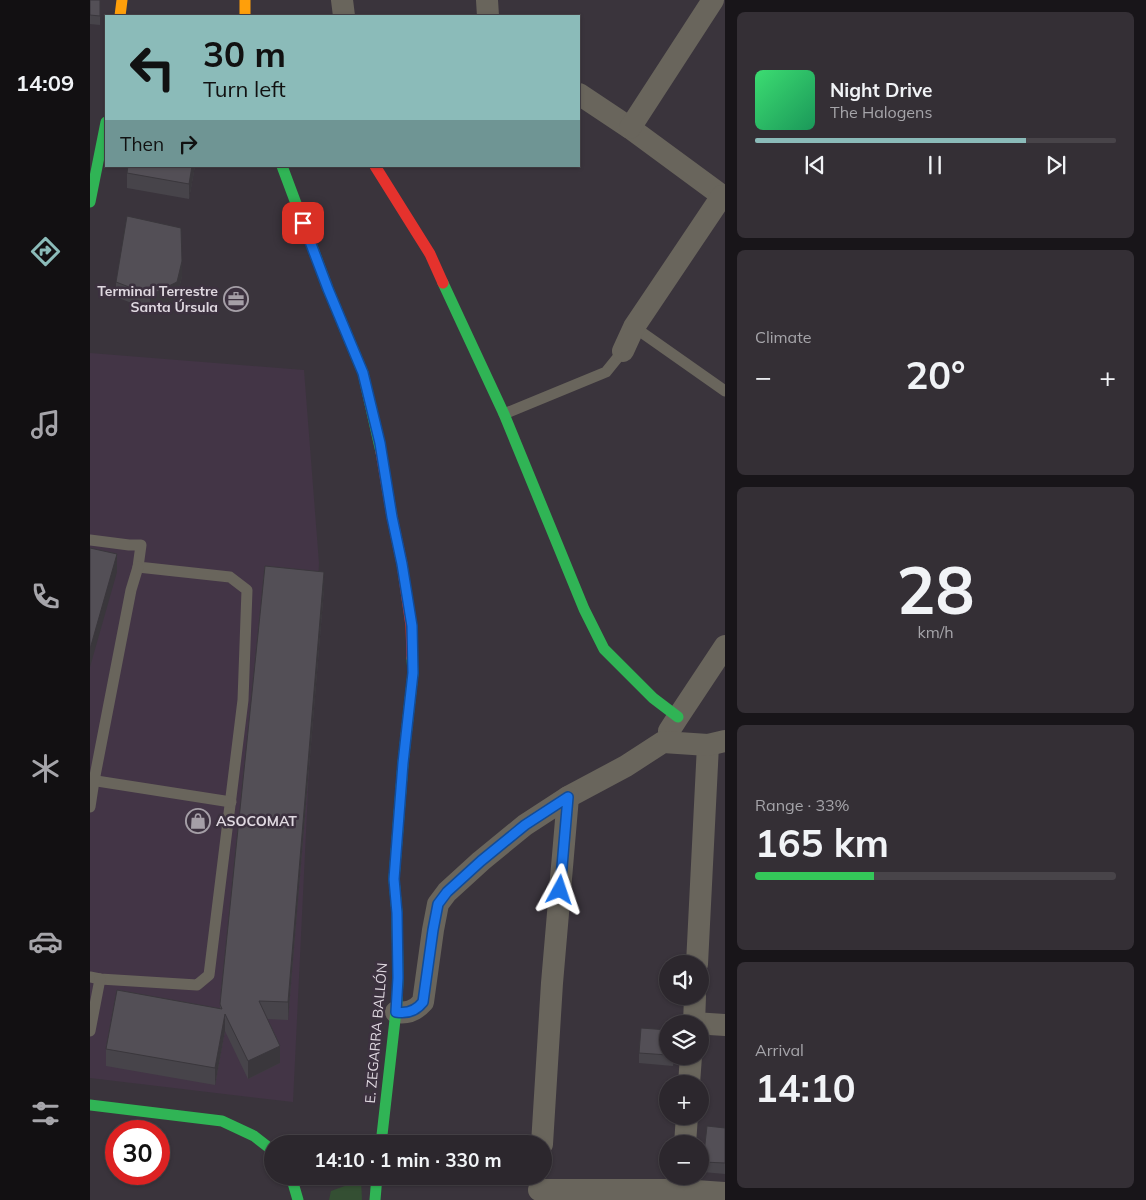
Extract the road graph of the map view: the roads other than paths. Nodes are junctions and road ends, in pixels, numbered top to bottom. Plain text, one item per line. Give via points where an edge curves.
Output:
1 (122, 0) edge
2 (245, 0) edge
3 (342, 0) edge
4 (487, 0) edge
5 (713, 0) edge
6 (120, 15) edge
7 (245, 15) edge
8 (344, 15) edge
9 (488, 15) edge
10 (580, 95) edge
11 (104, 120) edge
12 (630, 128) junction
13 (90, 141) edge
14 (102, 144) junction
15 (282, 167) edge
16 (375, 167) edge
17 (724, 197) edge
18 (90, 202) edge
19 (634, 327) junction
20 (623, 351) joint
21 (725, 391) edge
22 (504, 414) junction
23 (90, 540) edge
24 (138, 567) junction
25 (725, 646) edge
26 (678, 717) junction
27 (663, 742) junction
28 (717, 743) edge
29 (92, 781) edge
30 (568, 797) junction
31 (231, 802) junction
32 (90, 807) edge
33 (698, 955) edge
34 (95, 978) edge
35 (396, 1012) junction
36 (709, 1024) edge
37 (725, 1025) edge
38 (90, 1030) edge
39 (90, 1105) edge
40 (382, 1135) edge
41 (543, 1135) edge
42 (264, 1144) edge
43 (294, 1185) edge
44 (376, 1185) edge
45 (539, 1189) edge
46 (681, 1189) edge
47 (725, 1192) edge
48 (298, 1200) edge
49 (375, 1200) edge

1 - 6 street
2 - 7 street
3 - 8 street
4 - 9 street
5 - 12 street
10 - 12 street
11 - 14 street
12 - 17 street
13 - 14 lane
14 - 18 street
15 - 35 street, E. ZEGARRA BALLÓN via 363,373 380,443 412,626 413,673 394,879 398,978
16 - 22 street via 430,254
17 - 19 street
19 - 20 street
19 - 21 lane
20 - 22 lane via 606,372
22 - 26 street via 604,650 653,698
23 - 24 lane via 141,545
24 - 29 lane
24 - 31 lane via 230,577 247,590 243,700
25 - 26 street
26 - 27 street
27 - 28 street
27 - 30 street
28 - 33 street
29 - 31 lane
29 - 32 lane
30 - 35 street via 525,825 447,892 438,904 423,1002 411,1012
30 - 41 street
31 - 34 lane via 209,975 197,985
34 - 38 lane
35 - 40 street, E. ZEGARRA BALLÓN
36 - 37 street
39 - 42 street via 222,1121
43 - 48 street
44 - 49 street
45 - 46 street
46 - 47 street

